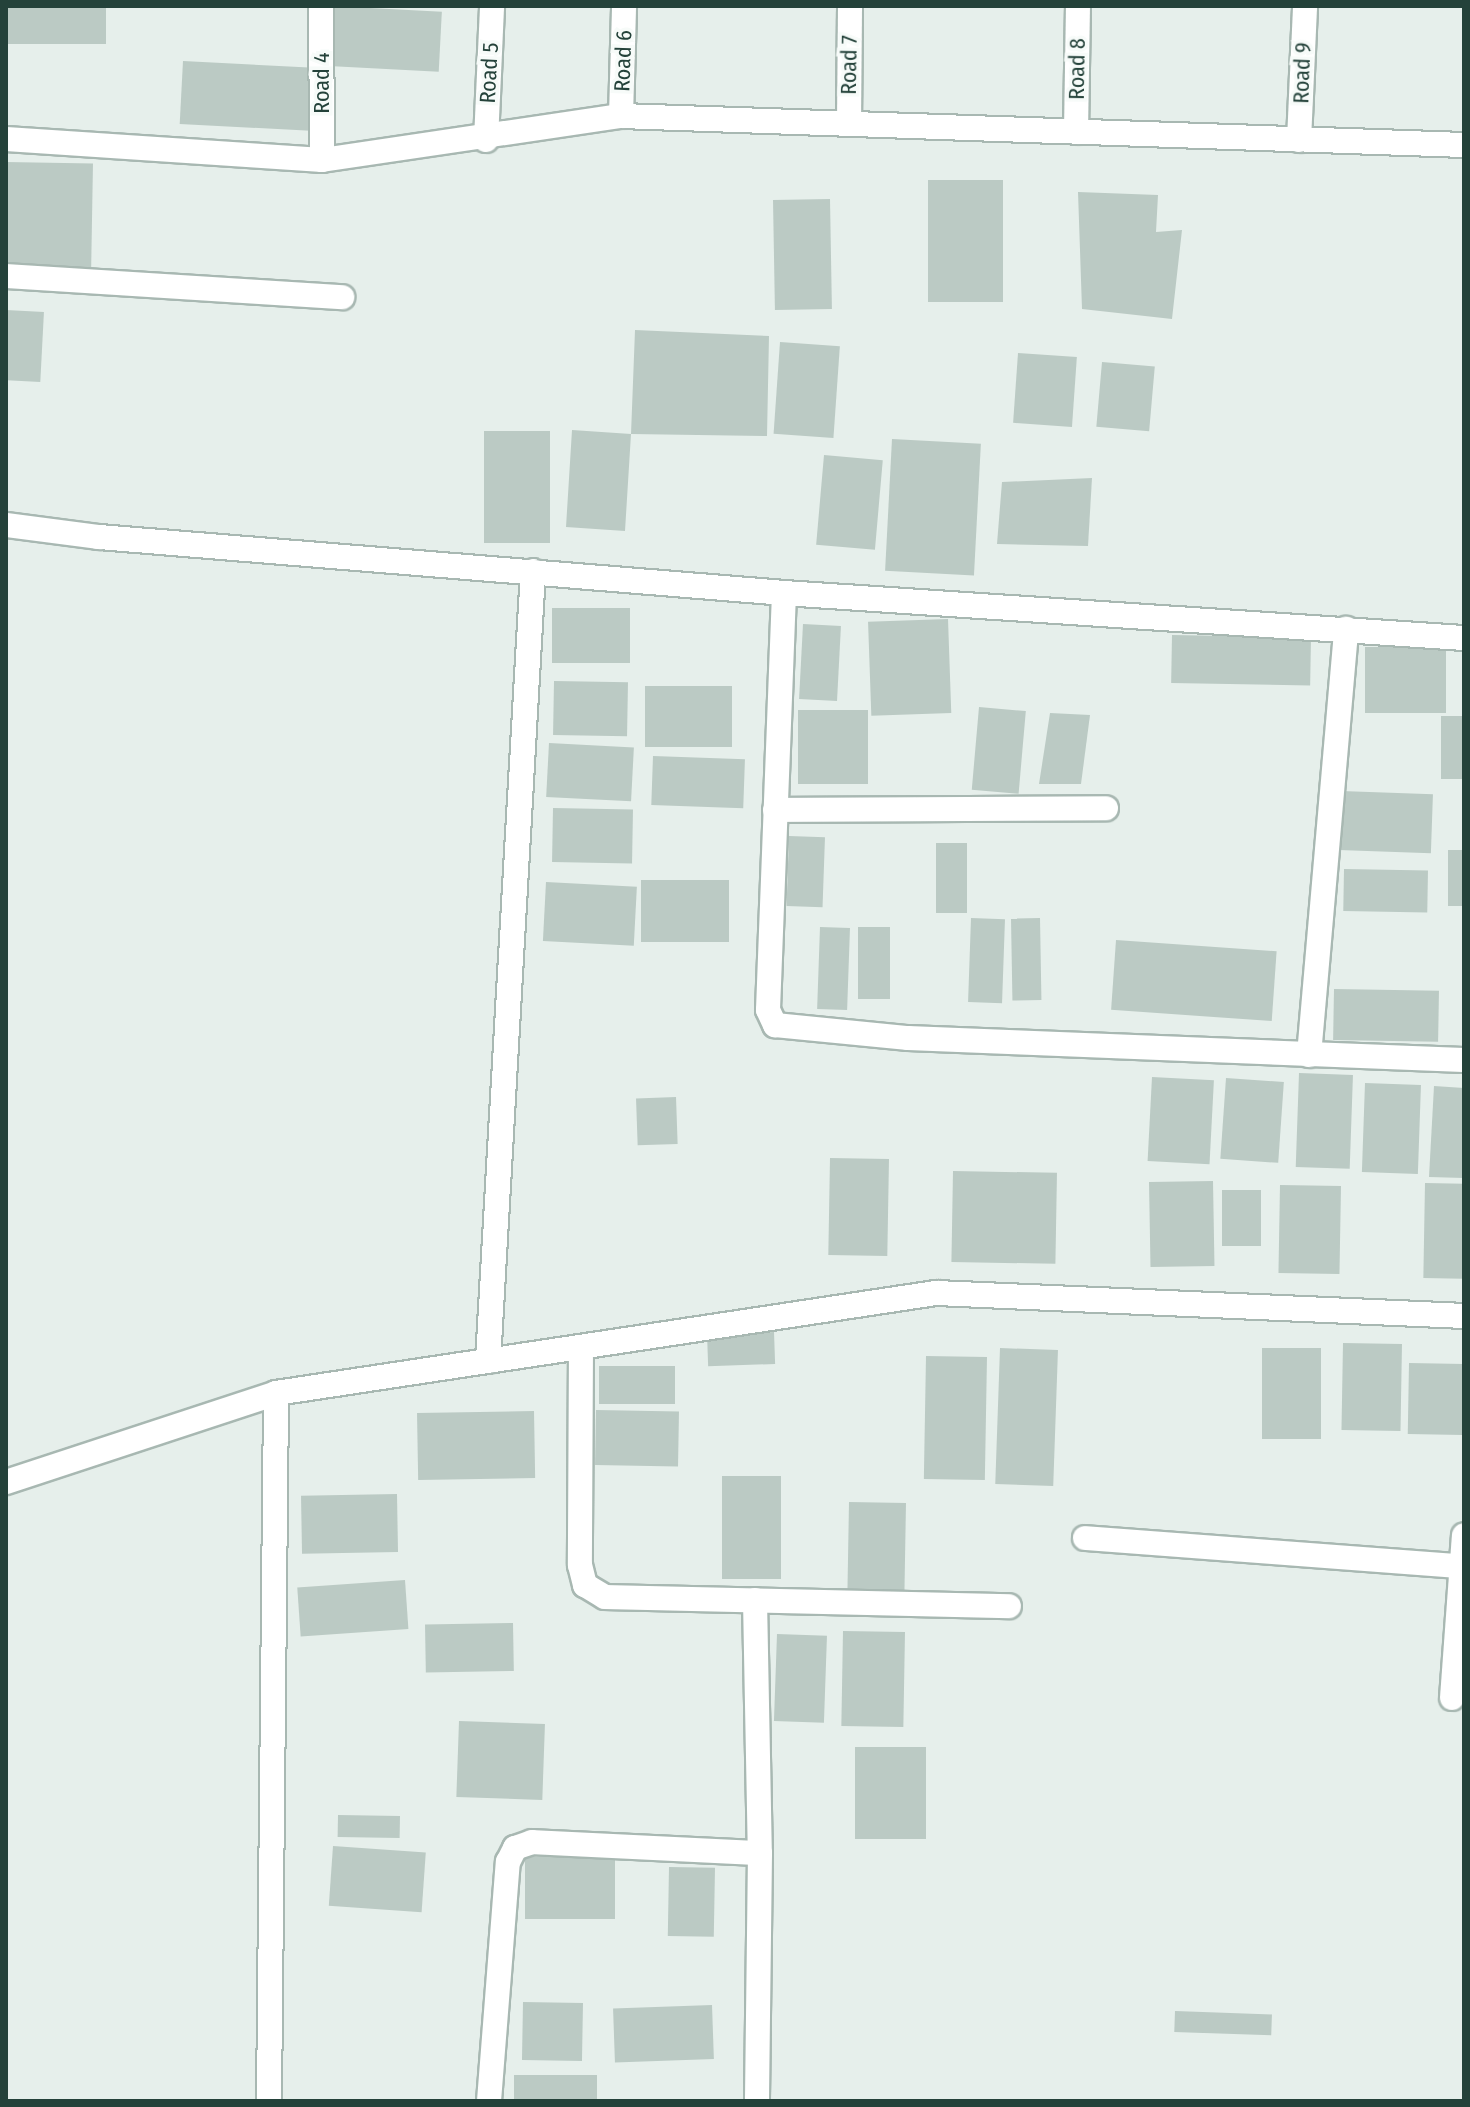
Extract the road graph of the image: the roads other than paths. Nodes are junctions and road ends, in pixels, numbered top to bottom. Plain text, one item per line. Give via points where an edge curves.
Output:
1 (321, 6) edge
2 (492, 6) edge
3 (624, 6) edge
4 (850, 6) edge
5 (1078, 6) edge
6 (1305, 6) edge
7 (621, 116) junction
8 (849, 123) junction
9 (1076, 132) junction
10 (6, 139) edge
11 (486, 140) junction
12 (1299, 140) junction
13 (1464, 145) edge
14 (322, 160) junction
15 (6, 276) edge
16 (342, 297) dead end
17 (6, 525) edge
18 (533, 571) junction
19 (784, 593) junction
20 (1346, 629) junction
21 (1464, 638) edge
22 (1106, 808) dead end
23 (775, 810) junction
24 (1309, 1055) junction
25 (1464, 1060) edge
26 (1464, 1316) edge
27 (581, 1347) junction
28 (488, 1361) junction
29 (276, 1393) junction
30 (6, 1482) edge
31 (1464, 1535) edge
32 (1085, 1538) dead end
33 (1460, 1566) junction
34 (755, 1600) junction
35 (1009, 1606) dead end
36 (1452, 1698) dead end
37 (760, 1853) junction
38 (269, 2101) edge
39 (489, 2101) edge
40 (757, 2101) edge

1 - 14 street, Road 4
2 - 11 street, Road 5
3 - 7 street, Road 6
4 - 8 street, Road 7
5 - 9 street, Road 8
6 - 12 street, Road 9
7 - 8 street
7 - 11 street
8 - 9 street
9 - 12 street
10 - 14 street
11 - 14 street
12 - 13 street
15 - 16 street
17 - 18 street
18 - 19 street
18 - 28 street
19 - 20 street
19 - 23 street
20 - 21 street
20 - 24 street
22 - 23 street
23 - 24 street via 768,1010 775,1025 908,1038
24 - 25 street
26 - 27 street via 936,1293
27 - 28 street
27 - 34 street via 580,1565 585,1585 605,1597
28 - 29 street
29 - 30 street
29 - 38 street
31 - 33 street
32 - 33 street
33 - 36 street
34 - 35 street
34 - 37 street
37 - 39 street via 532,1842 515,1848 508,1862
37 - 40 street

